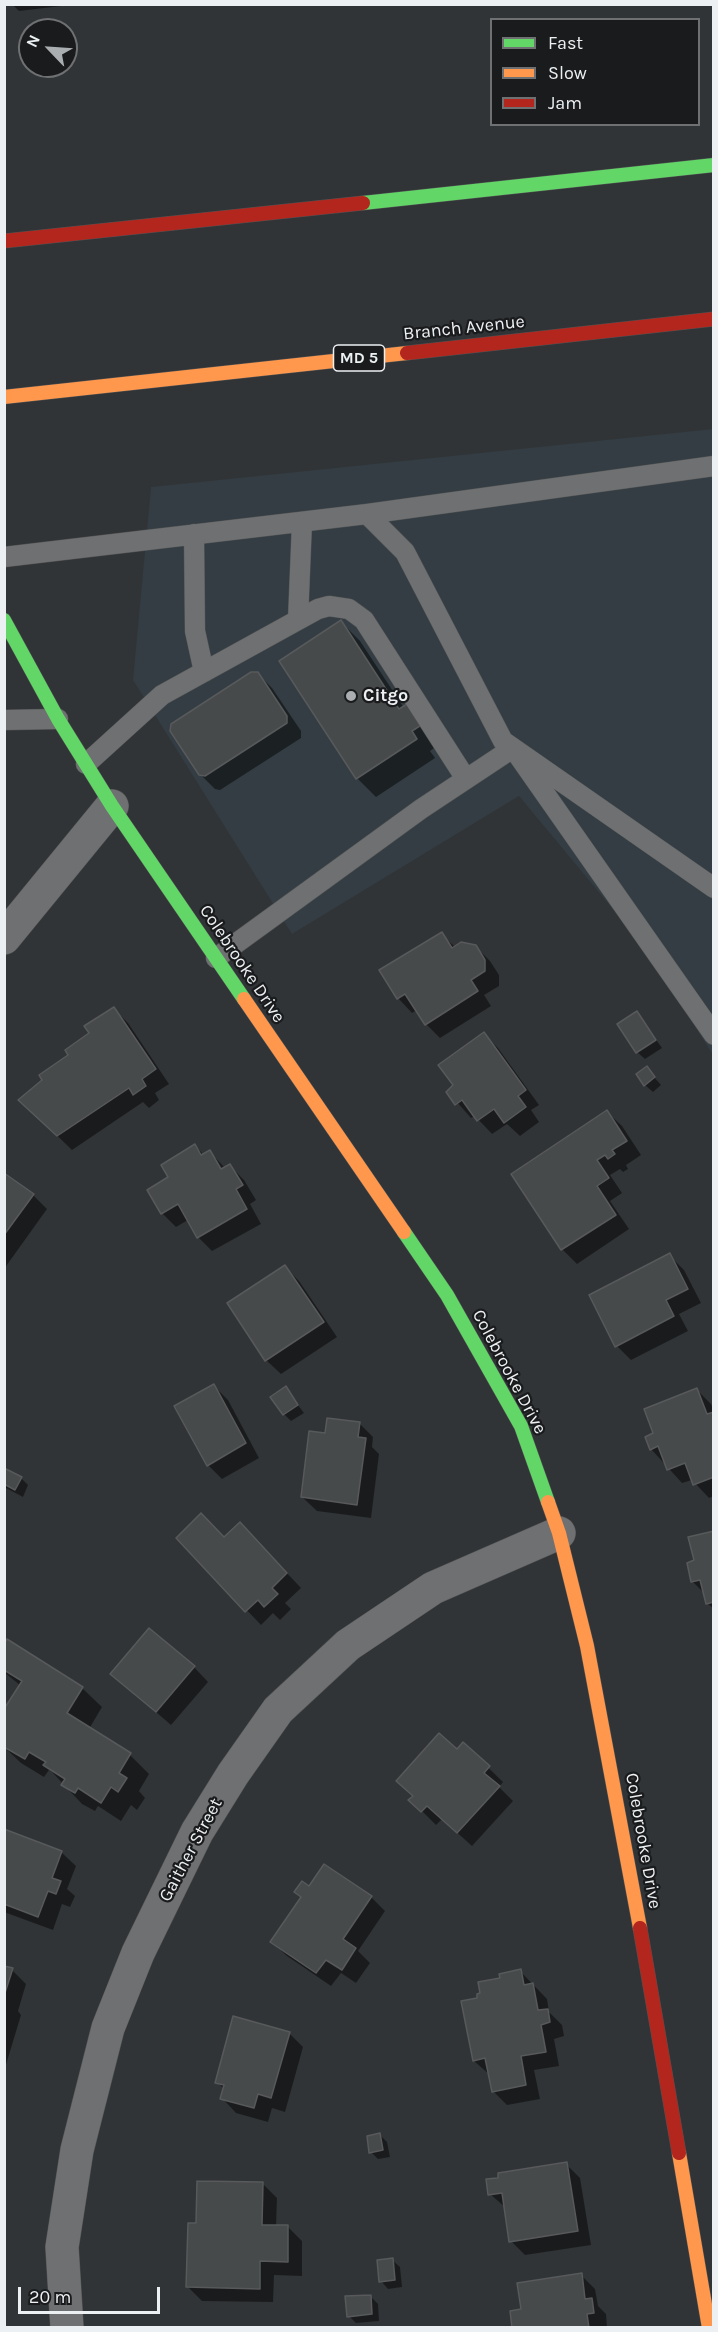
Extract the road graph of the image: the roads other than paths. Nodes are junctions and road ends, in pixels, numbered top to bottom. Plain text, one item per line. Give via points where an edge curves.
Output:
1 (714, 165) edge
2 (4, 241) edge
3 (714, 319) edge
4 (4, 397) edge
5 (714, 466) edge
6 (367, 514) junction
7 (302, 522) junction
8 (194, 534) junction
9 (4, 557) edge
10 (4, 620) edge
11 (298, 620) junction
12 (204, 672) junction
13 (58, 718) junction
14 (4, 720) edge
15 (513, 748) junction
16 (86, 764) junction
17 (466, 779) junction
18 (112, 806) junction
19 (714, 888) edge
20 (4, 938) edge
21 (216, 958) junction
22 (714, 1035) edge
23 (559, 1533) junction
24 (67, 2328) edge
25 (709, 2328) edge

1 - 2 main road
3 - 4 main road, Branch Avenue / MD 5
5 - 6 lane
6 - 7 lane
6 - 15 lane via 405,552 503,741
7 - 8 lane
7 - 11 lane
8 - 9 lane
8 - 12 lane via 195,631
10 - 13 main road, Colebrooke Drive
11 - 12 lane
11 - 17 lane via 329,606 349,609 364,620
12 - 16 lane via 162,695
13 - 14 lane
13 - 16 main road, Colebrooke Drive
15 - 17 lane
15 - 19 lane
15 - 22 lane
16 - 18 main road, Colebrooke Drive
17 - 21 lane
18 - 20 street
18 - 21 main road, Colebrooke Drive
21 - 23 main road, Colebrooke Drive via 447,1295 521,1426
23 - 24 street, Gaither Street via 434,1588 348,1645 278,1710 197,1832 138,1953 108,2028 77,2151 63,2247
23 - 25 main road, Colebrooke Drive via 587,1646 625,1840

